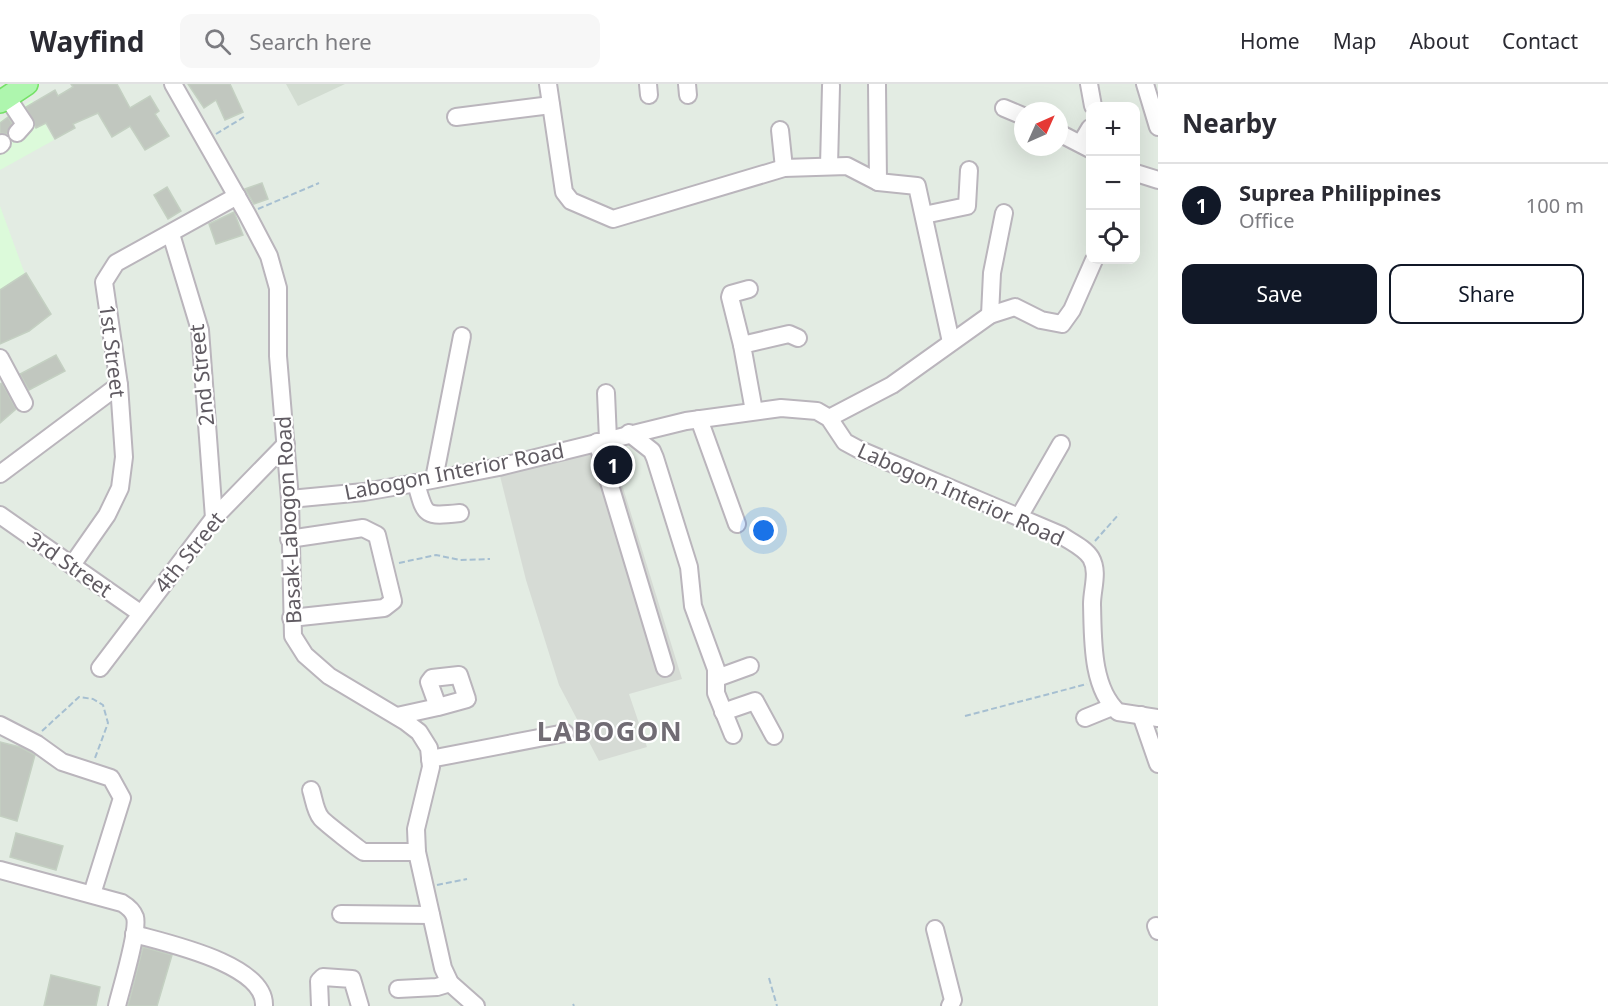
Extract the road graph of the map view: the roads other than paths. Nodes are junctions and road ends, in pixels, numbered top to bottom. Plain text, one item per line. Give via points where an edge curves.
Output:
1 (27, 84) edge
2 (173, 84) edge
3 (548, 84) edge
4 (1089, 84) edge
5 (1145, 84) edge
6 (877, 85) edge
7 (831, 86) dead end
8 (4, 100) edge
9 (1092, 102) edge
10 (551, 105) junction
11 (1004, 108) dead end
12 (1014, 112) edge
13 (456, 117) dead end
14 (1158, 127) edge
15 (780, 130) dead end
16 (17, 133) dead end
17 (1068, 137) edge
18 (1086, 146) edge
19 (829, 166) junction
20 (784, 168) junction
21 (969, 170) dead end
22 (1140, 174) edge
23 (1158, 180) edge
24 (878, 182) junction
25 (237, 196) junction
26 (1004, 213) dead end
27 (924, 215) junction
28 (171, 234) junction
29 (1092, 264) edge
30 (749, 289) dead end
31 (990, 315) junction
32 (462, 336) dead end
33 (798, 338) dead end
34 (951, 342) junction
35 (742, 345) junction
36 (0, 358) edge
37 (119, 385) junction
38 (606, 393) dead end
39 (24, 403) dead end
40 (754, 411) junction
41 (829, 418) junction
42 (699, 419) junction
43 (629, 433) junction
44 (603, 441) junction
45 (286, 444) junction
46 (1061, 444) dead end
47 (0, 474) edge
48 (434, 479) junction
49 (416, 483) junction
50 (290, 499) junction
51 (460, 513) dead end
52 (0, 515) edge
53 (214, 518) junction
54 (1019, 518) junction
55 (738, 524) dead end
56 (289, 539) junction
57 (72, 565) junction
58 (140, 613) junction
59 (291, 618) junction
60 (750, 666) dead end
61 (100, 668) dead end
62 (665, 668) dead end
63 (717, 678) junction
64 (438, 706) dead end
65 (1112, 706) junction
66 (723, 712) junction
67 (397, 716) junction
68 (1141, 716) junction
69 (1085, 718) dead end
70 (1158, 718) edge
71 (0, 725) edge
72 (566, 733) dead end
73 (733, 735) dead end
74 (774, 736) dead end
75 (430, 759) junction
76 (1158, 764) edge
77 (312, 790) dead end
78 (417, 852) junction
79 (0, 870) edge
80 (92, 894) junction
81 (341, 914) dead end
82 (431, 915) junction
83 (935, 929) dead end
84 (134, 934) junction
85 (450, 983) junction
86 (398, 989) dead end
87 (117, 1006) edge
88 (264, 1006) edge
89 (320, 1006) edge
90 (360, 1006) edge
91 (476, 1006) edge
92 (950, 1006) edge

1 - 8 main road
2 - 25 street, Basak-Labogon Road
3 - 10 street
4 - 9 street
5 - 14 street
6 - 24 street
7 - 19 street
8 - 16 street via 25,124
10 - 13 street
10 - 20 street via 564,192 571,201 613,219
11 - 12 street
15 - 20 street
17 - 18 street
19 - 20 street
19 - 24 street via 847,166
21 - 27 street via 967,206
22 - 23 street
24 - 27 street via 917,186
25 - 28 street, 1st Street
25 - 45 street, Basak-Labogon Road via 269,256 278,288 278,356
26 - 31 street via 992,273
27 - 34 street
28 - 37 street, 1st Street via 116,263 104,282
28 - 53 street, 2nd Street via 200,330
29 - 31 street via 1062,324 1041,320 1015,307
30 - 35 street via 730,297
31 - 34 street
32 - 48 street
33 - 35 street via 789,334
34 - 41 street via 892,385
35 - 40 street
36 - 39 street
37 - 47 street
37 - 57 street, 1st Street via 124,457 120,489
38 - 44 street
40 - 41 street, Labogon Interior Road via 817,411
40 - 42 street, Labogon Interior Road
41 - 54 street, Labogon Interior Road via 845,442 858,449
42 - 43 street, Labogon Interior Road
42 - 55 street
43 - 44 street, Labogon Interior Road
43 - 63 street via 655,458 689,567 693,606
44 - 48 street, Labogon Interior Road
44 - 62 street
45 - 50 street, Basak-Labogon Road
45 - 53 street, 4th Street
46 - 54 street
48 - 49 street, Labogon Interior Road
49 - 50 street, Labogon Interior Road
49 - 51 street via 427,512 436,516
50 - 56 street, Basak-Labogon Road
52 - 57 street, 3rd Street
53 - 58 street, 4th Street
54 - 65 street, Labogon Interior Road via 1061,535 1091,559 1095,573 1092,603 1099,681
56 - 59 street, Basak-Labogon Road
56 - 59 street via 363,528 377,535 393,601 390,605
57 - 58 street, 3rd Street
58 - 61 street, 4th Street
59 - 67 street, Basak-Labogon Road via 293,636 305,655 329,676
60 - 63 street
63 - 66 street via 716,693
64 - 67 street
65 - 68 street via 1118,712
65 - 69 street
66 - 73 street
66 - 74 street via 755,702
67 - 75 street, Basak-Labogon Road via 419,732 429,748
68 - 70 street
68 - 76 street
71 - 80 street via 63,762 111,778 122,798
72 - 75 street
75 - 78 street via 416,829
77 - 78 street via 322,820 357,849
78 - 82 street
79 - 80 street
80 - 84 street via 129,908 135,918
81 - 82 street
82 - 85 street via 442,968
83 - 92 street via 953,1000
84 - 87 street
84 - 88 street via 230,964 251,979 264,998
85 - 86 street
85 - 91 street
89 - 90 street via 319,981 323,977 352,979

